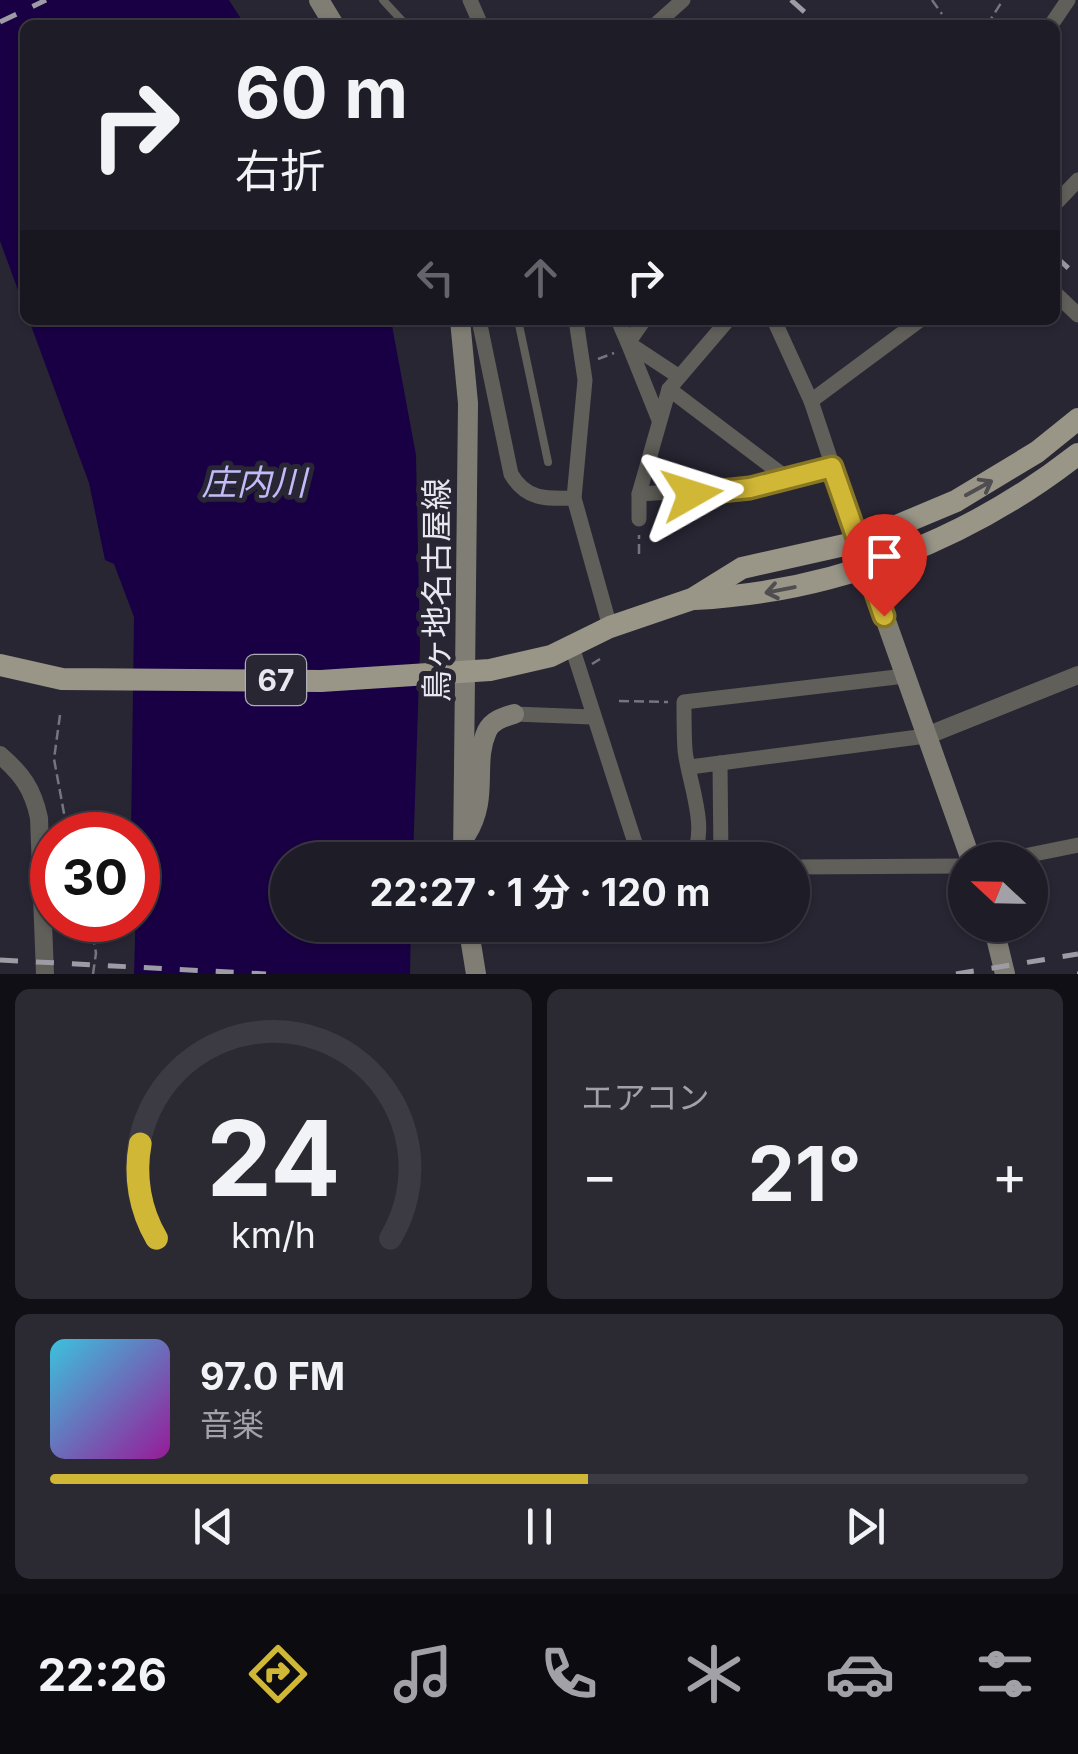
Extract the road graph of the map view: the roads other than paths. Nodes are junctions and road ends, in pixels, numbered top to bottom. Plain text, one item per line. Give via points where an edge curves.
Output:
1 (383, 0) edge
2 (682, 0) edge
3 (401, 20) edge
4 (660, 20) edge
5 (1078, 180) edge
6 (1060, 199) edge
7 (1060, 297) edge
8 (1078, 315) edge
9 (460, 325) edge
10 (480, 325) edge
11 (519, 325) edge
12 (577, 325) edge
13 (620, 325) edge
14 (641, 325) edge
15 (724, 325) edge
16 (776, 325) edge
17 (913, 325) edge
18 (629, 345) junction
19 (674, 382) junction
20 (811, 402) junction
21 (1078, 419) edge
22 (659, 420) junction
23 (1078, 454) edge
24 (548, 462) dead end
25 (832, 467) junction
26 (788, 479) junction
27 (639, 494) junction
28 (574, 498) junction
29 (639, 520) road end
30 (858, 542) junction
31 (867, 568) junction
32 (692, 599) junction
33 (610, 627) junction
34 (572, 647) junction
35 (0, 666) edge
36 (1078, 675) edge
37 (905, 676) junction
38 (514, 714) joint
39 (592, 717) junction
40 (926, 736) junction
41 (0, 755) edge
42 (720, 763) junction
43 (690, 767) junction
44 (465, 837) junction
45 (465, 842) edge
46 (635, 842) edge
47 (697, 842) edge
48 (721, 842) edge
49 (964, 842) edge
50 (1078, 845) edge
51 (1048, 851) edge
52 (948, 866) edge
53 (810, 867) edge
54 (471, 942) edge
55 (997, 942) edge
56 (44, 974) edge
57 (476, 974) edge
58 (1005, 974) edge

1 - 3 lane
2 - 4 street
5 - 6 street
7 - 8 street
9 - 44 main road, 鳥ヶ地名古屋線 via 468,403
10 - 28 street via 511,474 527,494
11 - 24 lane
12 - 28 street via 584,410
13 - 18 street
14 - 18 street
15 - 19 street
16 - 20 street
17 - 20 street
18 - 19 street
18 - 22 street
19 - 22 street
19 - 26 street
20 - 25 street
30 -> 21 main road, 67 via 996,479
22 - 27 street
23 - 31 main road, 67 via 969,526
25 - 26 street
25 - 30 street
26 - 27 street via 692,494
27 - 29 street
28 - 33 street
30 - 31 main road
30 - 32 main road, 67 via 742,568
31 -> 32 main road, 67 via 750,596
31 - 37 main road
32 - 33 main road, 67
33 - 34 main road, 67
34 - 35 main road, 67 via 490,670 321,681 62,679
34 - 39 street
36 - 40 street
37 - 40 main road
37 - 43 street via 684,702
38 - 39 street
38 - 44 main road via 487,731 479,815
39 - 46 street
40 - 42 street
40 - 49 main road
41 - 56 street via 21,773 40,818
42 - 43 street
42 - 48 street
43 - 47 street
44 - 45 main road, 鳥ヶ地名古屋線
50 - 51 street
52 - 53 street
54 - 57 main road
55 - 58 main road

